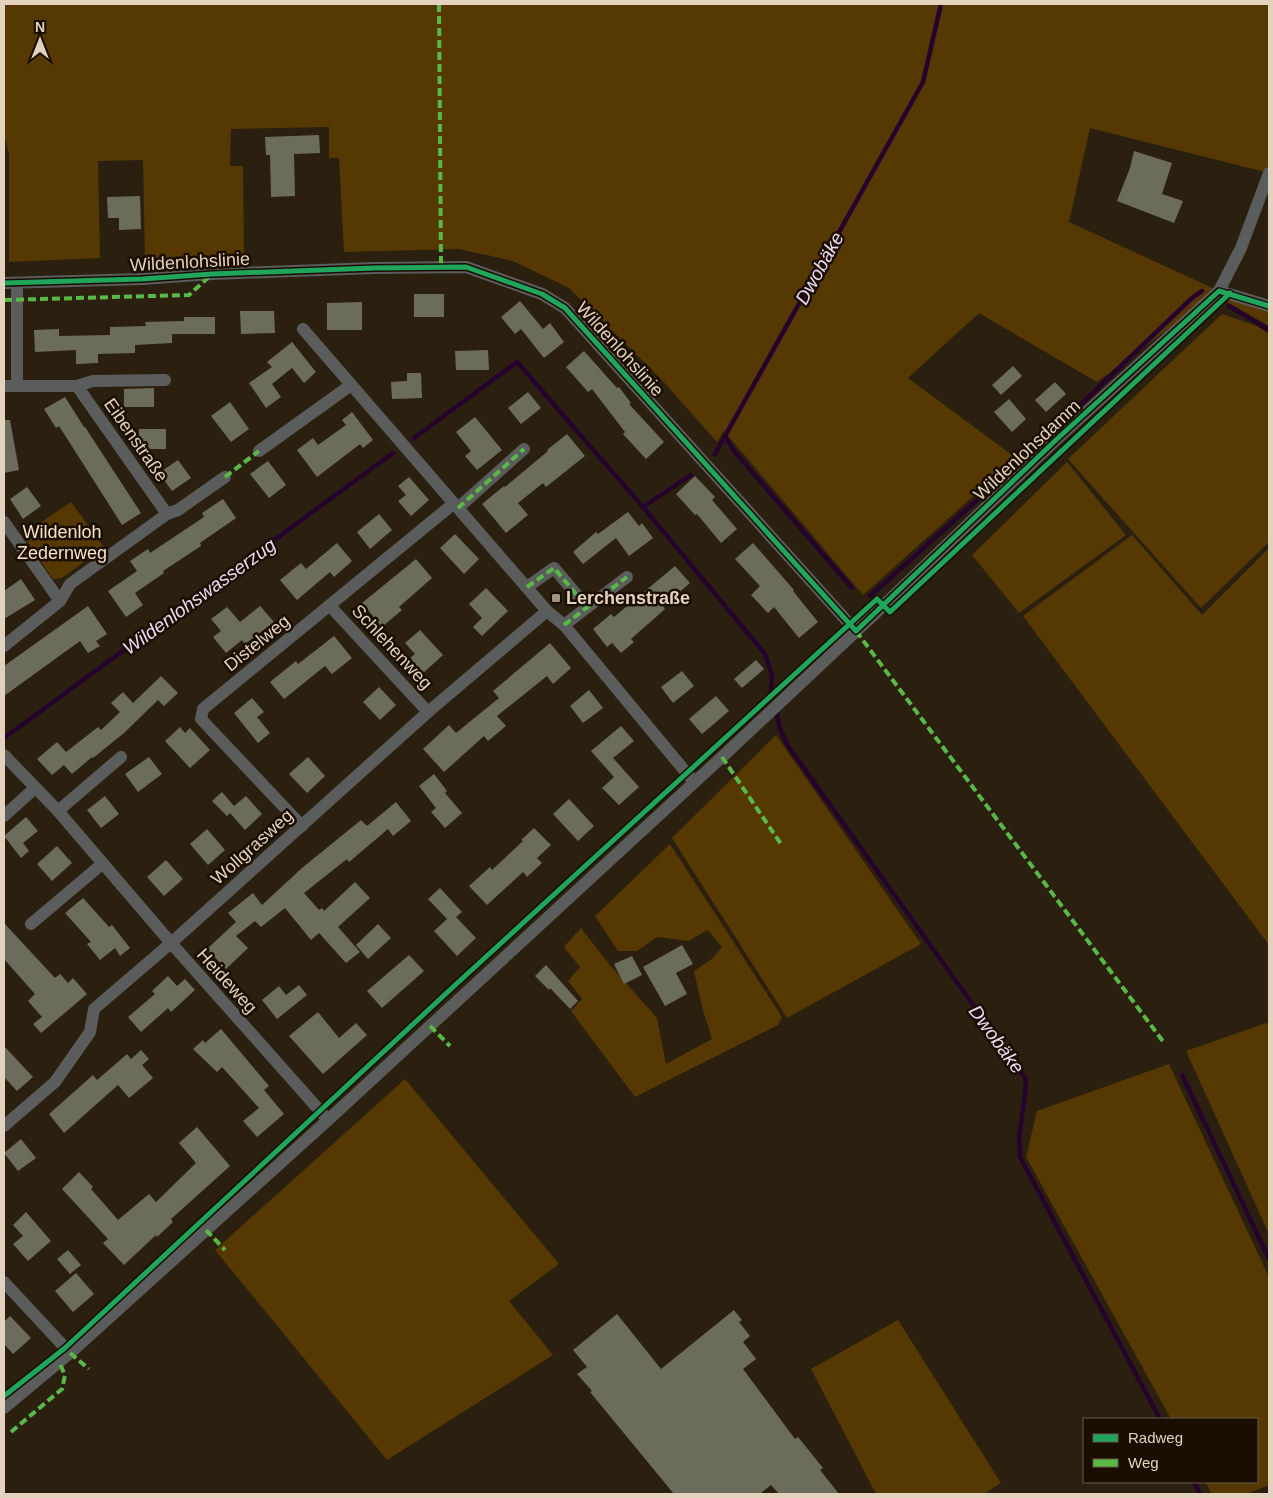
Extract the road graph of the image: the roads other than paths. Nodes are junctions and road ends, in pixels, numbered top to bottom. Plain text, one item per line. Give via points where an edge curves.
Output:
1 (1269, 173) edge
2 (4, 283) edge
3 (17, 283) junction
4 (1219, 290) junction
5 (1269, 306) edge
6 (304, 329) dead end
7 (165, 380) dead end
8 (351, 385) junction
9 (4, 386) edge
10 (17, 386) junction
11 (77, 386) junction
12 (524, 450) dead end
13 (259, 451) dead end
14 (225, 477) dead end
15 (456, 506) junction
16 (167, 514) junction
17 (4, 522) edge
18 (626, 576) dead end
19 (527, 587) junction
20 (60, 601) junction
21 (330, 606) junction
22 (587, 607) junction
23 (547, 611) junction
24 (564, 625) junction
25 (856, 631) junction
26 (4, 646) edge
27 (428, 712) junction
28 (4, 755) edge
29 (121, 757) dead end
30 (694, 782) junction
31 (35, 788) junction
32 (58, 811) junction
33 (4, 816) edge
34 (302, 826) junction
35 (102, 864) junction
36 (31, 924) dead end
37 (171, 943) junction
38 (328, 1120) junction
39 (4, 1126) edge
40 (4, 1282) edge
41 (70, 1353) junction
42 (4, 1408) edge

1 - 4 street, Wildenlohsdamm via 1241,248
2 - 3 street, Wildenlohslinie
3 - 10 street
3 - 25 street, Wildenlohslinie via 466,267 542,294 564,308
4 - 5 street
4 - 25 street, Wildenlohsdamm
6 - 8 street
7 - 11 street, Eibenstraße via 93,381
8 - 13 street
8 - 15 street
9 - 10 street, Eibenstraße
10 - 11 street, Eibenstraße
11 - 16 street, Eibenstraße
12 - 15 street
14 - 16 street via 178,510
15 - 19 street
15 - 21 street, Distelweg
16 - 20 street via 70,584
17 - 20 street
18 - 22 street
19 - 22 street via 554,568
19 - 23 street
20 - 26 street
21 - 27 street, Schlehenweg
21 - 34 street, Distelweg via 203,709 201,719
22 - 24 street
23 - 24 street
23 - 27 street, Wollgrasweg
24 - 30 street
25 - 30 street, Wildenlohsdamm
27 - 34 street, Wollgrasweg
28 - 31 street, Heideweg
29 - 32 street
30 - 38 street, Wildenlohsdamm
31 - 32 street, Heideweg
31 - 33 street
32 - 35 street, Heideweg
34 - 37 street, Wollgrasweg
35 - 36 street
35 - 37 street, Heideweg
37 - 38 street, Heideweg
37 - 39 street, Wollgrasweg via 94,1010 90,1032 55,1082
38 - 41 street, Wildenlohsdamm
40 - 41 street
41 - 42 street, Wildenlohsdamm

